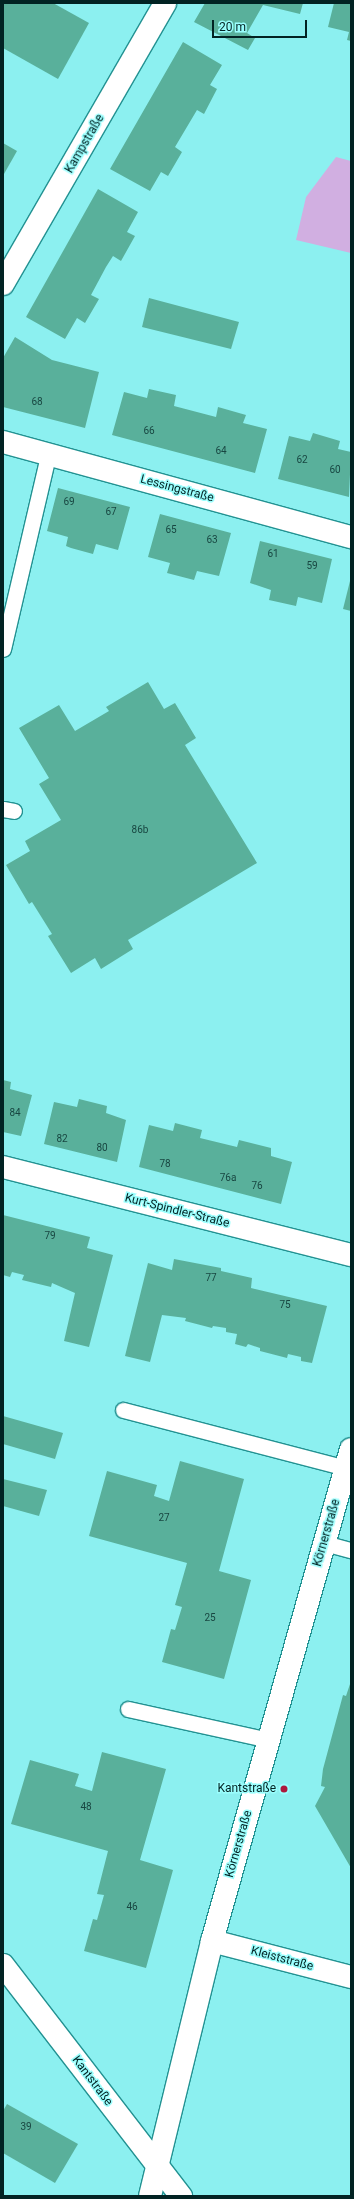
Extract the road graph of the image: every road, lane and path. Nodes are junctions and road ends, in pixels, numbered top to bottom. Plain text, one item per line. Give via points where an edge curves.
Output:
1 (165, 3) edge
2 (3, 284) edge
3 (3, 442) edge
4 (48, 455) junction
5 (351, 537) edge
6 (3, 649) edge
7 (3, 1167) edge
8 (351, 1255) edge
9 (123, 1410) dead end
10 (348, 1459) edge
11 (324, 1543) junction
12 (351, 1550) edge
13 (128, 1709) dead end
14 (268, 1740) junction
15 (212, 1941) junction
16 (3, 1965) edge
17 (351, 1977) edge
18 (158, 2167) junction
19 (150, 2196) edge
20 (181, 2196) edge

1 - 2 street, Kampstraße
3 - 4 street, Lessingstraße
4 - 5 street, Lessingstraße
4 - 6 lane
7 - 8 street, Kurt-Spindler-Straße
9 - 10 lane
10 - 11 street, Körnerstraße
11 - 12 lane
11 - 14 street, Körnerstraße
13 - 14 lane
14 - 15 street, Körnerstraße
15 - 17 street, Kleiststraße
15 - 18 street, Körnerstraße
16 - 18 street, Kantstraße
18 - 19 street, Körnerstraße
18 - 20 street, Kantstraße

